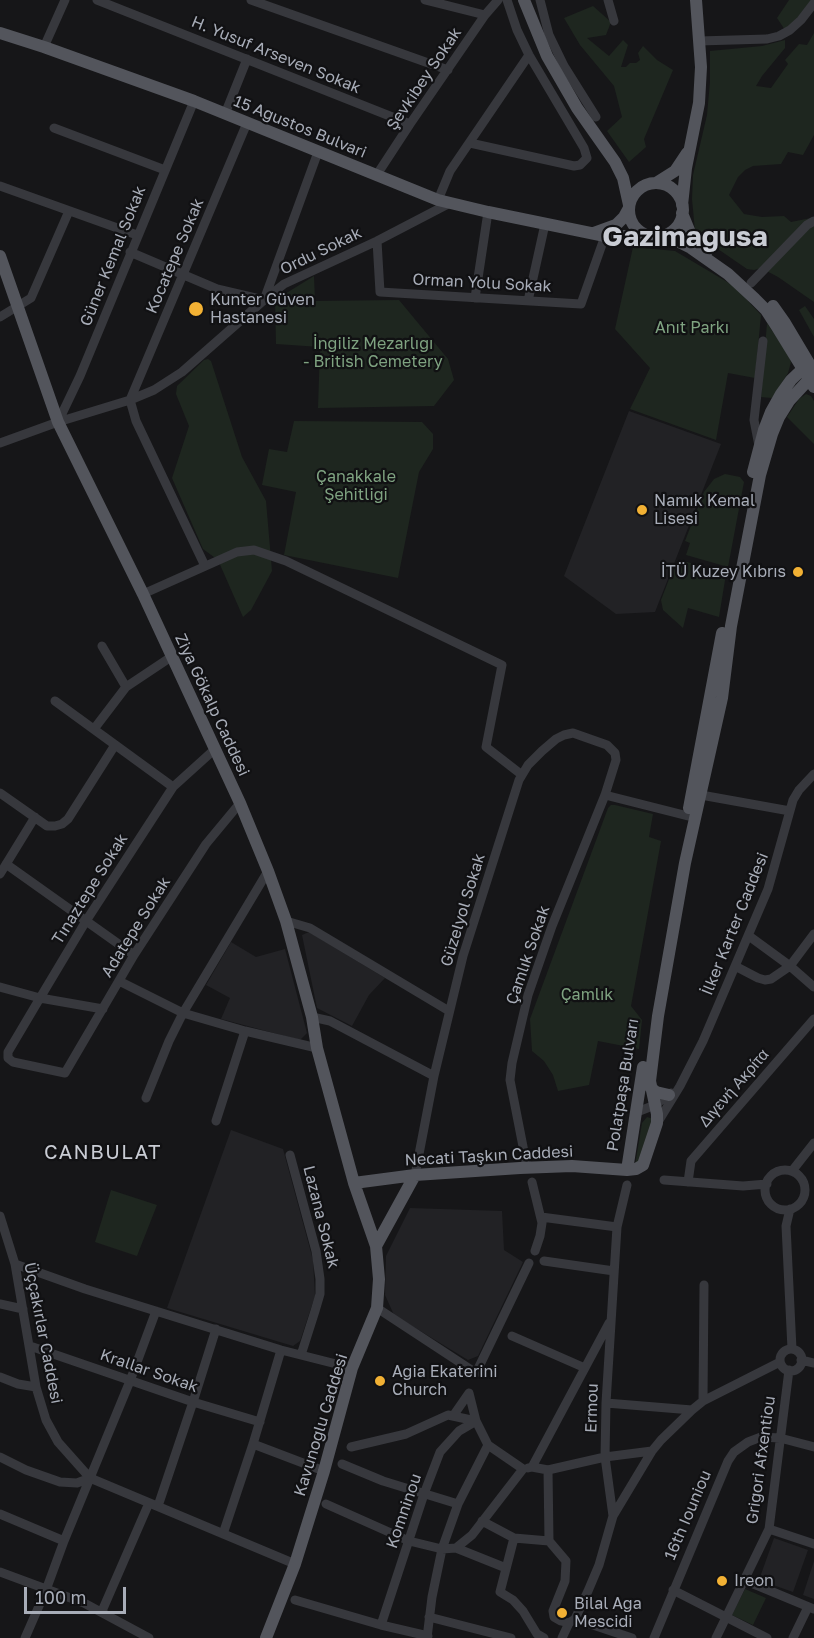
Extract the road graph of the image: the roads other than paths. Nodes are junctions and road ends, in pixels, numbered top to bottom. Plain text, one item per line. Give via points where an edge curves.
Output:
1 (64, 0) edge
2 (97, 0) edge
3 (251, 0) edge
4 (425, 0) edge
5 (498, 0) edge
6 (507, 0) edge
7 (524, 0) edge
8 (540, 0) edge
9 (608, 0) edge
10 (695, 1) edge
11 (814, 3) edge
12 (123, 5) edge
13 (485, 15) junction
14 (614, 21) dead end
15 (0, 33) edge
16 (699, 42) junction
17 (44, 47) junction
18 (529, 55) junction
19 (247, 59) junction
20 (448, 70) junction
21 (194, 101) junction
22 (225, 114) junction
23 (596, 117) dead end
24 (248, 123) junction
25 (410, 124) junction
26 (54, 128) dead end
27 (470, 143) junction
28 (690, 149) junction
29 (318, 152) junction
30 (615, 162) junction
31 (165, 170) junction
32 (376, 176) junction
33 (651, 184) junction
34 (0, 186) edge
35 (444, 202) junction
36 (629, 206) junction
37 (682, 209) junction
38 (69, 211) junction
39 (488, 212) junction
40 (814, 221) edge
41 (544, 224) junction
42 (137, 235) junction
43 (599, 235) junction
44 (647, 236) junction
45 (663, 236) junction
46 (378, 241) junction
47 (130, 252) junction
48 (0, 256) edge
49 (183, 275) junction
50 (751, 283) junction
51 (475, 298) junction
52 (264, 300) junction
53 (528, 301) junction
54 (17, 307) junction
55 (0, 317) edge
56 (763, 341) dead end
57 (810, 374) edge
58 (130, 400) junction
59 (58, 422) junction
60 (1, 441) edge
61 (759, 448) junction
62 (205, 566) junction
63 (143, 594) junction
64 (727, 625) junction
65 (102, 646) dead end
66 (171, 657) junction
67 (126, 687) junction
68 (55, 701) dead end
69 (94, 729) junction
70 (115, 745) junction
71 (215, 749) junction
72 (616, 760) joint
73 (814, 774) edge
74 (522, 775) junction
75 (810, 785) edge
76 (172, 787) junction
77 (0, 793) edge
78 (605, 795) junction
79 (701, 795) junction
80 (240, 803) junction
81 (790, 811) junction
82 (688, 816) junction
83 (35, 818) junction
84 (6, 864) junction
85 (268, 871) junction
86 (0, 874) edge
87 (87, 921) junction
88 (286, 921) junction
89 (814, 934) edge
90 (749, 936) junction
91 (134, 955) junction
92 (735, 966) junction
93 (790, 966) junction
94 (119, 981) junction
95 (0, 987) edge
96 (814, 987) edge
97 (40, 998) junction
98 (103, 1009) junction
99 (449, 1011) junction
100 (183, 1014) junction
101 (312, 1017) junction
102 (814, 1019) edge
103 (245, 1031) junction
104 (317, 1048) junction
105 (65, 1073) joint
106 (434, 1076) junction
107 (680, 1086) junction
108 (651, 1088) junction
109 (669, 1095) junction
110 (146, 1098) dead end
111 (655, 1105) junction
112 (637, 1112) junction
113 (216, 1121) dead end
114 (657, 1123) junction
115 (814, 1143) edge
116 (290, 1155) dead end
117 (526, 1167) junction
118 (627, 1170) junction
119 (792, 1171) junction
120 (415, 1175) junction
121 (664, 1180) dead end
122 (532, 1182) dead end
123 (688, 1182) junction
124 (354, 1183) junction
125 (767, 1184) junction
126 (627, 1185) dead end
127 (803, 1200) junction
128 (814, 1201) edge
129 (776, 1207) junction
130 (790, 1209) junction
131 (0, 1216) edge
132 (541, 1217) junction
133 (786, 1226) junction
134 (618, 1227) junction
135 (3, 1232) edge
136 (376, 1246) junction
137 (535, 1251) dead end
138 (544, 1261) dead end
139 (529, 1263) dead end
140 (15, 1264) junction
141 (614, 1271) junction
142 (704, 1285) dead end
143 (0, 1304) edge
144 (377, 1308) junction
145 (23, 1309) junction
146 (156, 1311) junction
147 (610, 1321) junction
148 (216, 1329) junction
149 (512, 1336) dead end
150 (30, 1346) junction
151 (792, 1349) junction
152 (281, 1350) junction
153 (301, 1355) junction
154 (801, 1360) junction
155 (780, 1362) junction
156 (814, 1363) edge
157 (352, 1368) junction
158 (585, 1368) junction
159 (789, 1370) junction
160 (0, 1377) edge
161 (130, 1381) junction
162 (36, 1387) junction
163 (703, 1401) junction
164 (193, 1402) junction
165 (606, 1403) junction
166 (692, 1410) junction
167 (453, 1416) junction
168 (476, 1421) junction
169 (260, 1422) junction
170 (780, 1438) junction
171 (253, 1444) junction
172 (488, 1445) junction
173 (351, 1447) dead end
174 (814, 1447) edge
175 (652, 1451) junction
176 (0, 1457) edge
177 (605, 1457) junction
178 (342, 1464) dead end
179 (528, 1468) junction
180 (548, 1470) junction
181 (324, 1471) junction
182 (90, 1478) junction
183 (424, 1494) junction
184 (326, 1504) dead end
185 (458, 1504) junction
186 (154, 1505) junction
187 (0, 1514) edge
188 (614, 1516) junction
189 (482, 1521) junction
190 (769, 1529) junction
191 (223, 1534) junction
192 (514, 1538) junction
193 (64, 1541) junction
194 (409, 1541) junction
195 (549, 1541) junction
196 (814, 1544) edge
197 (456, 1548) junction
198 (442, 1549) junction
199 (295, 1564) junction
200 (506, 1568) junction
201 (0, 1572) edge
202 (744, 1580) junction
203 (46, 1590) junction
204 (673, 1590) junction
205 (295, 1600) dead end
206 (811, 1608) edge
207 (102, 1611) junction
208 (726, 1616) junction
209 (429, 1617) junction
210 (572, 1621) junction
211 (381, 1625) junction
212 (602, 1633) edge
213 (428, 1637) edge
214 (25, 1638) edge
215 (149, 1638) edge
216 (266, 1638) edge
217 (511, 1638) edge
218 (544, 1638) edge
219 (562, 1638) edge
220 (632, 1638) edge
221 (654, 1638) edge
222 (716, 1638) edge
223 (766, 1638) edge
224 (793, 1638) edge

1 - 17 street
2 - 12 street, H. Yusuf Arseven Sokak
3 - 20 street
4 - 13 street
5 - 13 street, Şevkibey Sokak
6 - 18 street
7 - 30 main road via 553,67
8 - 23 street via 549,35
9 - 14 street
10 - 16 main road
11 - 16 street via 801,20 779,36
12 - 19 street, H. Yusuf Arseven Sokak
13 - 20 street, Şevkibey Sokak
15 - 17 main road, 15 Ağustos Bulvari
16 - 28 main road via 699,103
17 - 21 main road, 15 Ağustos Bulvari
18 - 27 street
18 - 27 street via 585,148 587,159 573,166
19 - 22 street
19 - 25 street, H. Yusuf Arseven Sokak
20 - 25 street, Şevkibey Sokak
21 - 22 main road, 15 Ağustos Bulvari
21 - 31 street, Güner Kemal Sokak
22 - 24 main road, 15 Ağustos Bulvari
24 - 29 main road, 15 Ağustos Bulvari
24 - 49 street, Kocatepe Sokak
25 - 32 street, Şevkibey Sokak
26 - 31 street
27 - 35 street via 450,171
28 - 33 main road via 675,171
28 - 37 main road
29 - 32 main road, 15 Ağustos Bulvari
29 - 52 street
30 - 33 main road via 631,177
30 - 36 main road
31 - 42 street, Güner Kemal Sokak
32 - 35 main road, 15 Ağustos Bulvari
33 - 36 main road via 635,193
33 - 37 main road via 673,190
34 - 38 street
35 - 39 main road, 15 Ağustos Bulvari
35 - 46 street, Ordu Sokak
36 - 43 main road via 616,225
36 - 44 main road via 633,225
37 - 45 main road via 674,230
37 - 50 main road via 695,241
38 - 42 street
38 - 54 street via 31,298
39 - 41 main road, 15 Ağustos Bulvari
39 - 51 street
40 - 50 street
41 - 43 main road, 15 Ağustos Bulvari
41 - 53 street
42 - 47 street, Güner Kemal Sokak
43 - 44 main road, 15 Ağustos Bulvari
43 - 53 street, Orman Yolu Sokak via 581,304
44 - 45 main road
45 - 57 main road via 691,248 746,290 766,310
46 - 51 street, Orman Yolu Sokak via 380,292
46 - 52 street, Ordu Sokak via 295,278
47 - 49 street
47 - 59 street, Güner Kemal Sokak
48 - 54 main road, Ziya Gökalp Caddesi
49 - 52 street via 217,289
49 - 58 street, Kocatepe Sokak
50 - 57 main road via 780,316
51 - 53 street, Orman Yolu Sokak
52 - 58 street, Ordu Sokak via 182,372
54 - 55 street
54 - 59 main road, Ziya Gökalp Caddesi
56 - 61 street via 754,420
57 - 61 main road, Polatpaşa Bulvarı via 791,380 781,394
57 - 64 main road, Polatpaşa Bulvarı via 789,401 772,434
58 - 59 street, Ordu Sokak
58 - 62 street via 141,432
59 - 60 street, Ordu Sokak
59 - 63 main road, Ziya Gökalp Caddesi
61 - 64 main road, Polatpaşa Bulvarı
62 - 63 street
62 - 74 street via 237,552 254,550 286,561 502,665 486,747
63 - 66 main road, Ziya Gökalp Caddesi
64 - 79 main road, Polatpaşa Bulvarı via 722,698
64 - 82 main road, Polatpaşa Bulvarı
65 - 67 street
66 - 67 street
66 - 71 main road, Ziya Gökalp Caddesi
67 - 69 street
68 - 69 street
69 - 70 street
70 - 76 street
70 - 83 street via 68,819 47,826
71 - 76 street, Tınaztepe Sokak
71 - 80 main road, Ziya Gökalp Caddesi
72 - 74 street, Güzelyol Sokak via 607,745 573,734 564,735 542,751
72 - 78 street, Çamlık Sokak
73 - 75 street, İlker Karter Caddesi
74 - 99 street, Güzelyol Sokak via 485,884
75 - 81 street, İlker Karter Caddesi via 793,800
76 - 87 street, Tınaztepe Sokak
77 - 83 street
78 - 82 street
78 - 117 street, Çamlık Sokak via 528,995 512,1063 510,1080
79 - 81 street
79 - 108 main road, Polatpaşa Bulvarı via 658,1016
80 - 85 main road, Ziya Gökalp Caddesi
80 - 91 street, Adatepe Sokak via 206,844
81 - 90 street, İlker Karter Caddesi via 768,889
82 - 112 main road, Polatpaşa Bulvarı
83 - 84 street
84 - 86 street
84 - 87 street
85 - 88 main road, Ziya Gökalp Caddesi
85 - 100 street
87 - 91 street
87 - 97 street, Tınaztepe Sokak
88 - 99 street via 310,928
88 - 101 main road, Ziya Gökalp Caddesi
89 - 93 street
90 - 92 street, İlker Karter Caddesi
90 - 93 street
91 - 94 street, Adatepe Sokak
92 - 93 street via 765,980
92 - 107 street, İlker Karter Caddesi
93 - 96 street
94 - 98 street, Adatepe Sokak
94 - 100 street
95 - 97 street
97 - 98 street
97 - 105 street, Tınaztepe Sokak via 8,1058
98 - 105 street, Adatepe Sokak
99 - 106 street, Güzelyol Sokak
100 - 103 street
100 - 110 street
101 - 104 main road, Ziya Gökalp Caddesi
101 - 106 street via 330,1021
102 - 123 street, Διγενή Ακρίτα via 691,1161
103 - 104 street
103 - 113 street
104 - 124 main road, Ziya Gökalp Caddesi
106 - 120 street, Güzelyol Sokak
107 - 109 street, İlker Karter Caddesi
107 - 114 street, İlker Karter Caddesi
108 - 109 main road
108 - 111 main road, Polatpaşa Bulvarı
109 - 111 street, İlker Karter Caddesi
111 - 112 street, İlker Karter Caddesi
111 - 114 main road, Polatpaşa Bulvarı
112 - 118 main road, Polatpaşa Bulvarı
114 - 118 main road, Polatpaşa Bulvarı via 643,1165
115 - 119 street
116 - 153 street, Lazana Sokak via 320,1279 318,1302
117 - 118 main road, Necati Taşkın Caddesi
117 - 120 main road, Necati Taşkın Caddesi
119 - 125 street via 776,1172
119 - 127 street via 803,1180
120 - 124 main road, Necati Taşkın Caddesi
120 - 136 main road
121 - 123 street
122 - 132 street
123 - 125 street
124 - 136 main road, Kavunoğlu Caddesi
125 - 129 street via 767,1197
126 - 134 street, Ermou
127 - 128 street
127 - 130 street
129 - 130 street
129 - 133 street
130 - 133 street
131 - 135 street, Üççakırlar Caddesi
132 - 134 street
132 - 137 street
133 - 151 street
134 - 141 street, Ermou
135 - 140 street, Üççakırlar Caddesi
136 - 144 main road, Kavunoğlu Caddesi
138 - 141 street
139 - 144 street via 476,1373
140 - 145 street, Üççakırlar Caddesi
140 - 146 street
141 - 147 street, Ermou
142 - 163 street
143 - 145 street
144 - 157 main road, Kavunoğlu Caddesi
145 - 150 street, Üççakırlar Caddesi
146 - 148 street
146 - 161 street
147 - 158 street
147 - 165 street, Ermou
148 - 152 street
148 - 164 street
149 - 158 street
150 - 161 street, Krallar Sokak
150 - 162 street, Üççakırlar Caddesi
151 - 154 street
151 - 155 street via 783,1352
152 - 153 street
152 - 169 street
153 - 157 street
154 - 156 street
154 - 159 street via 797,1368
155 - 159 street
155 - 163 street
157 - 181 main road, Kavunoğlu Caddesi
158 - 179 street
159 - 170 street, Grigori Afxentiou
160 - 162 street
161 - 164 street, Krallar Sokak
161 - 182 street
162 - 182 street, Üççakırlar Caddesi via 52,1432
163 - 166 street
164 - 169 street, Krallar Sokak
164 - 186 street
165 - 166 street
165 - 177 street, Ermou
166 - 175 street
167 - 168 street
167 - 168 street via 469,1393
167 - 173 street via 447,1415 406,1434
168 - 172 street
168 - 183 street, Komninou via 459,1431 440,1452
169 - 171 street
170 - 174 street
170 - 190 street, Grigori Afxentiou
170 - 204 street, 16th Iouniou via 761,1437 748,1442 728,1461
171 - 181 street
171 - 191 street
172 - 179 street
172 - 185 street
175 - 177 street
175 - 188 street
176 - 182 street via 60,1482 77,1483
177 - 180 street
177 - 188 street, Ermou
178 - 183 street
179 - 180 street
179 - 189 street
180 - 195 street
181 - 199 main road, Kavunoğlu Caddesi
182 - 186 street
182 - 193 street
183 - 185 street
183 - 194 street, Komninou
184 - 194 street
185 - 198 street
186 - 191 street
186 - 207 street
187 - 193 street
188 - 210 street, Ermou via 598,1565
189 - 192 street
189 - 197 street
190 - 196 street
190 - 202 street, Grigori Afxentiou
191 - 199 street
192 - 195 street
192 - 200 street
193 - 203 street
194 - 198 street
194 - 211 street, Komninou
195 - 210 street via 566,1561 565,1581 554,1617
197 - 198 street
197 - 200 street
198 - 209 street
199 - 216 main road, Kavunoğlu Caddesi
200 - 218 street via 501,1592 513,1600
201 - 203 street
202 - 206 street
202 - 208 street, Grigori Afxentiou
203 - 207 street
203 - 214 street
204 - 208 street
204 - 221 street, 16th Iouniou
205 - 211 street
206 - 224 street
207 - 215 street
208 - 222 street, Grigori Afxentiou
208 - 223 street
209 - 213 street
209 - 217 street
210 - 212 street
210 - 219 street, Ermou
211 - 213 street
212 - 220 street

